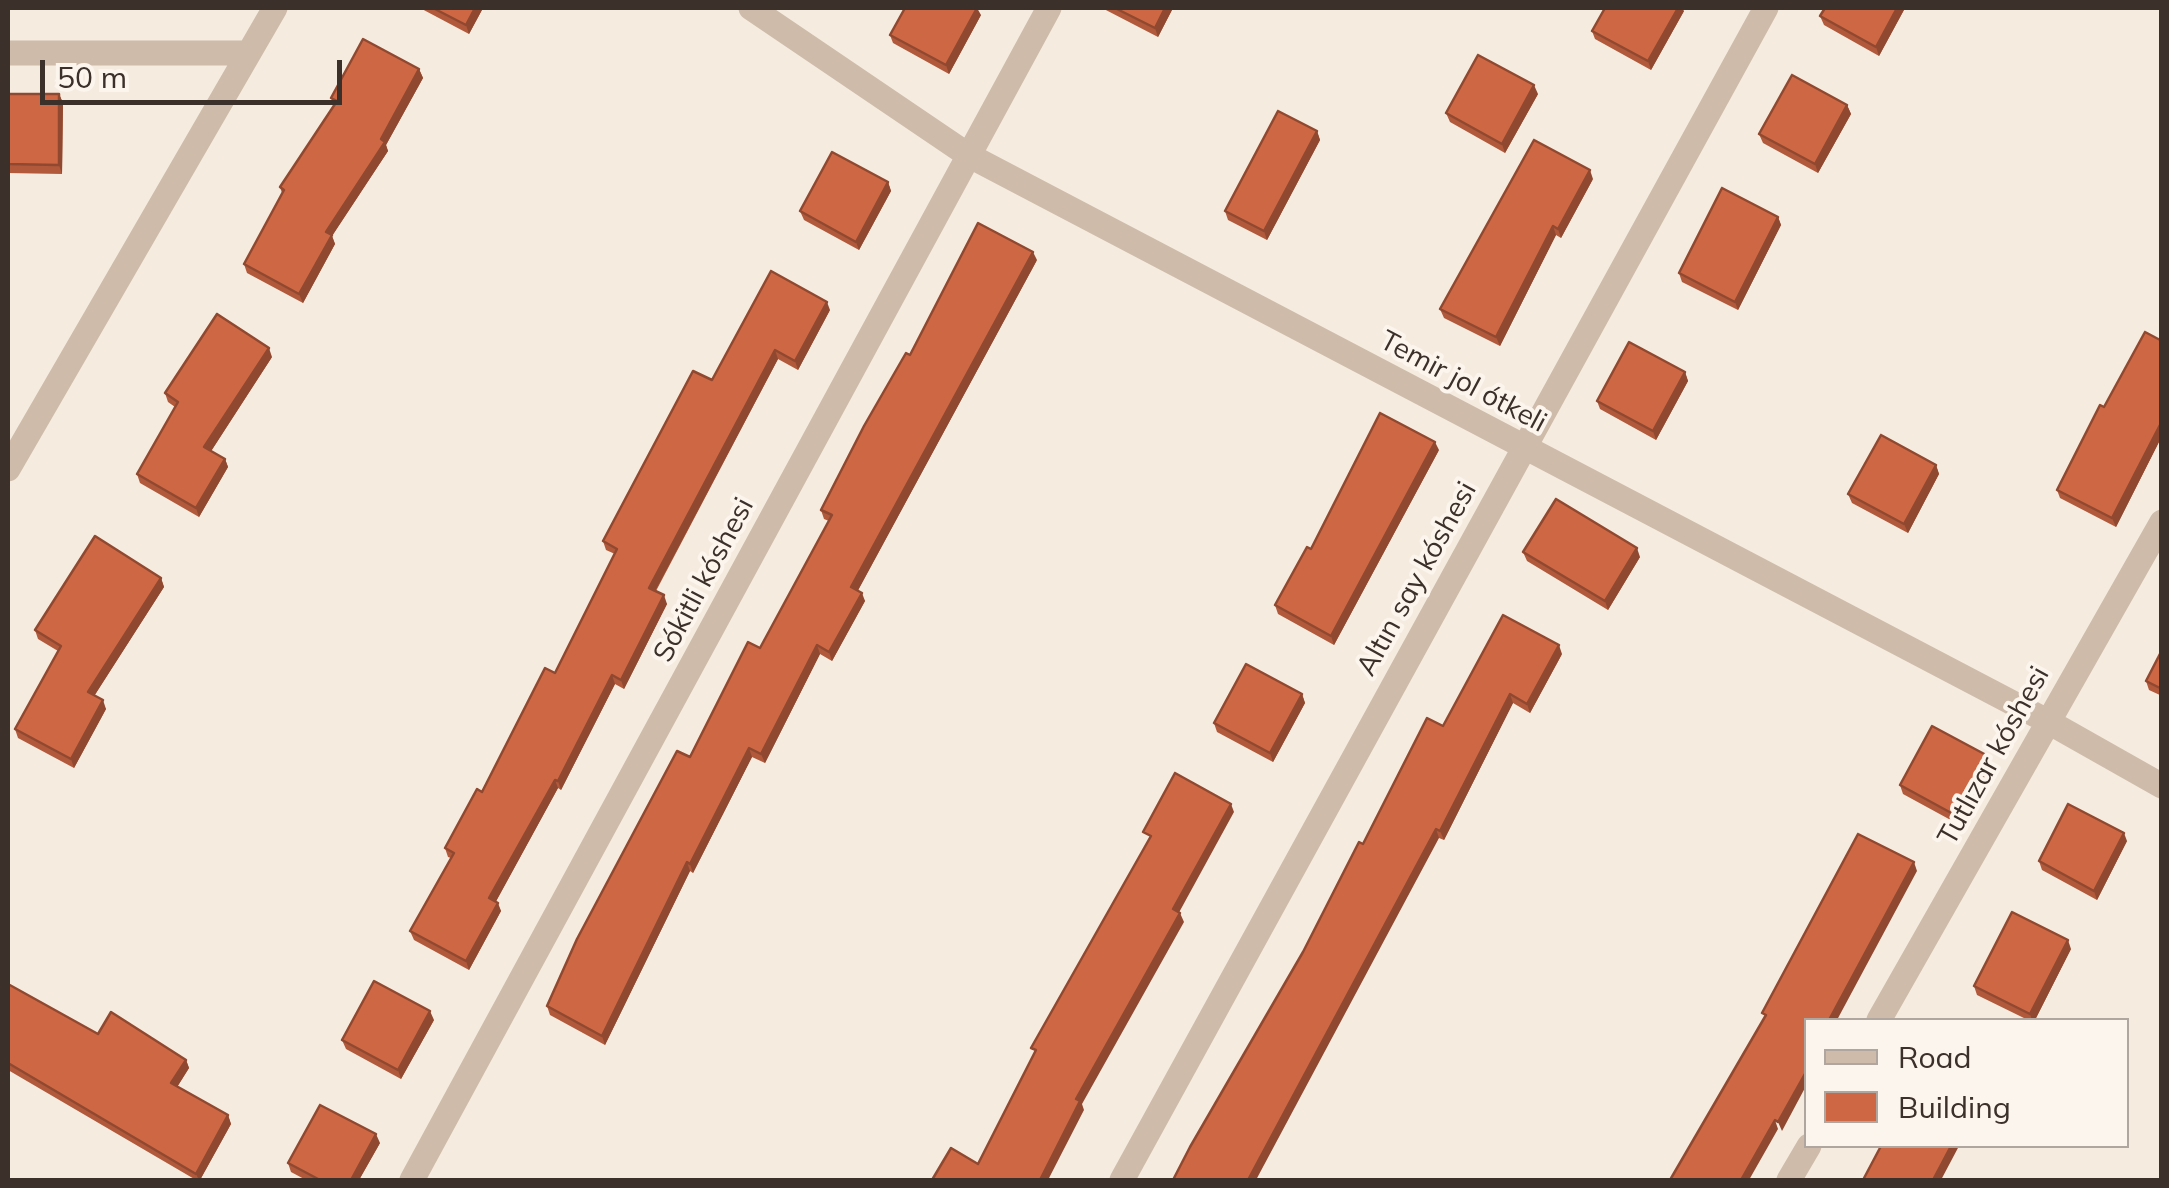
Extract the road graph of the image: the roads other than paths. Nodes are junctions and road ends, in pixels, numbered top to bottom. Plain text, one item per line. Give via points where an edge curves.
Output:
1 (275, 8) edge
2 (751, 8) edge
3 (1048, 8) edge
4 (1766, 8) edge
5 (8, 53) edge
6 (248, 53) junction
7 (968, 155) junction
8 (1522, 448) junction
9 (8, 469) edge
10 (2162, 522) edge
11 (2047, 722) junction
12 (2162, 786) edge
13 (1880, 1018) edge
14 (1808, 1148) edge
15 (412, 1180) edge
16 (1122, 1180) edge
17 (1790, 1180) edge

1 - 6 street
2 - 7 street, Temir jol ótkeli
3 - 7 street, Sókitli kóshesi
4 - 8 street, Altın say kóshesi
5 - 6 street
6 - 9 street
7 - 8 street, Temir jol ótkeli
7 - 15 street, Sókitli kóshesi
8 - 11 street, Temir jol ótkeli
8 - 16 street, Altın say kóshesi
10 - 11 street, Tutlızar kóshesi
11 - 12 street, Temir jol ótkeli
11 - 13 street, Tutlızar kóshesi
14 - 17 street

